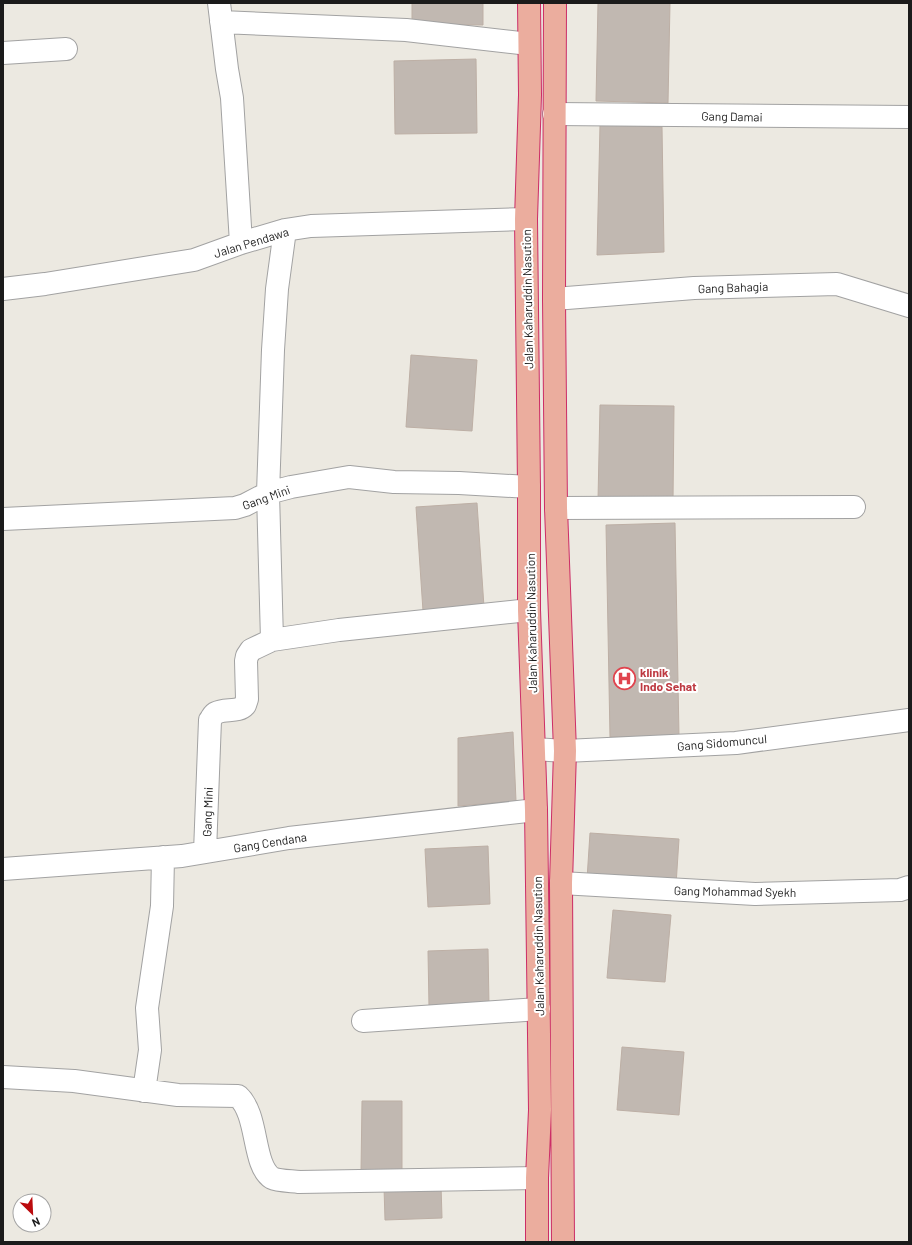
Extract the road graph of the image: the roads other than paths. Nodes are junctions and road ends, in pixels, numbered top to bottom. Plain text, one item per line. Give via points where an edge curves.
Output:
1 (529, 3) edge
2 (555, 3) edge
3 (220, 12) edge
4 (529, 44) junction
5 (66, 49) dead end
6 (3, 53) edge
7 (554, 114) junction
8 (909, 118) edge
9 (526, 219) junction
10 (285, 230) junction
11 (241, 243) junction
12 (3, 289) edge
13 (554, 299) junction
14 (909, 306) edge
15 (529, 487) junction
16 (268, 493) junction
17 (854, 507) dead end
18 (556, 508) junction
19 (3, 519) edge
20 (529, 610) junction
21 (272, 640) junction
22 (909, 720) edge
23 (534, 749) junction
24 (565, 751) junction
25 (536, 810) junction
26 (205, 852) junction
27 (163, 857) junction
28 (3, 870) edge
29 (560, 883) junction
30 (909, 887) edge
31 (539, 1009) junction
32 (363, 1021) dead end
33 (3, 1077) edge
34 (144, 1091) junction
35 (537, 1178) junction
36 (537, 1242) edge
37 (563, 1242) edge

1 - 4 highway, Jalan Kaharuddin Nasution
2 - 7 highway, Jalan Kaharuddin Nasution
3 - 4 street
3 - 11 street via 232,98
4 - 9 highway, Jalan Kaharuddin Nasution
5 - 6 street
7 - 8 street, Gang Damai
7 - 13 highway, Jalan Kaharuddin Nasution
9 - 10 street, Jalan Pendawa via 311,226
9 - 15 highway, Jalan Kaharuddin Nasution
10 - 11 street, Jalan Pendawa
10 - 16 street via 277,289 273,350
11 - 12 street, Jalan Pendawa via 194,260
13 - 14 street, Gang Bahagia via 694,288 837,284
13 - 18 highway, Jalan Kaharuddin Nasution
15 - 16 street, Gang Mini via 349,478
15 - 20 highway, Jalan Kaharuddin Nasution
16 - 19 street, Gang Mini via 235,508
16 - 21 street
17 - 18 street
18 - 24 highway, Jalan Kaharuddin Nasution
20 - 21 street, Gang Mini via 339,630
20 - 23 highway, Jalan Kaharuddin Nasution
21 - 26 street, Gang Mini via 251,650 247,656 245,705 240,709 214,713 210,720
22 - 24 street, Gang Sidomuncul via 736,743
23 - 24 street, Gang Sidomuncul
23 - 25 highway, Jalan Kaharuddin Nasution
24 - 29 highway, Jalan Kaharuddin Nasution
25 - 26 street, Gang Cendana via 289,838
25 - 31 highway, Jalan Kaharuddin Nasution
26 - 27 street, Gang Cendana
27 - 28 street, Gang Cendana
27 - 34 street via 162,906 148,1008 150,1050
29 - 30 street, Gang Mohammad Syekh via 756,894 900,890
29 - 37 highway, Jalan Kaharuddin Nasution
31 - 32 street
31 - 35 highway, Jalan Kaharuddin Nasution via 540,1110
33 - 34 street via 74,1081
34 - 35 street via 178,1095 238,1096 245,1105 265,1170 272,1178 299,1182
35 - 36 highway, Jalan Kaharuddin Nasution

